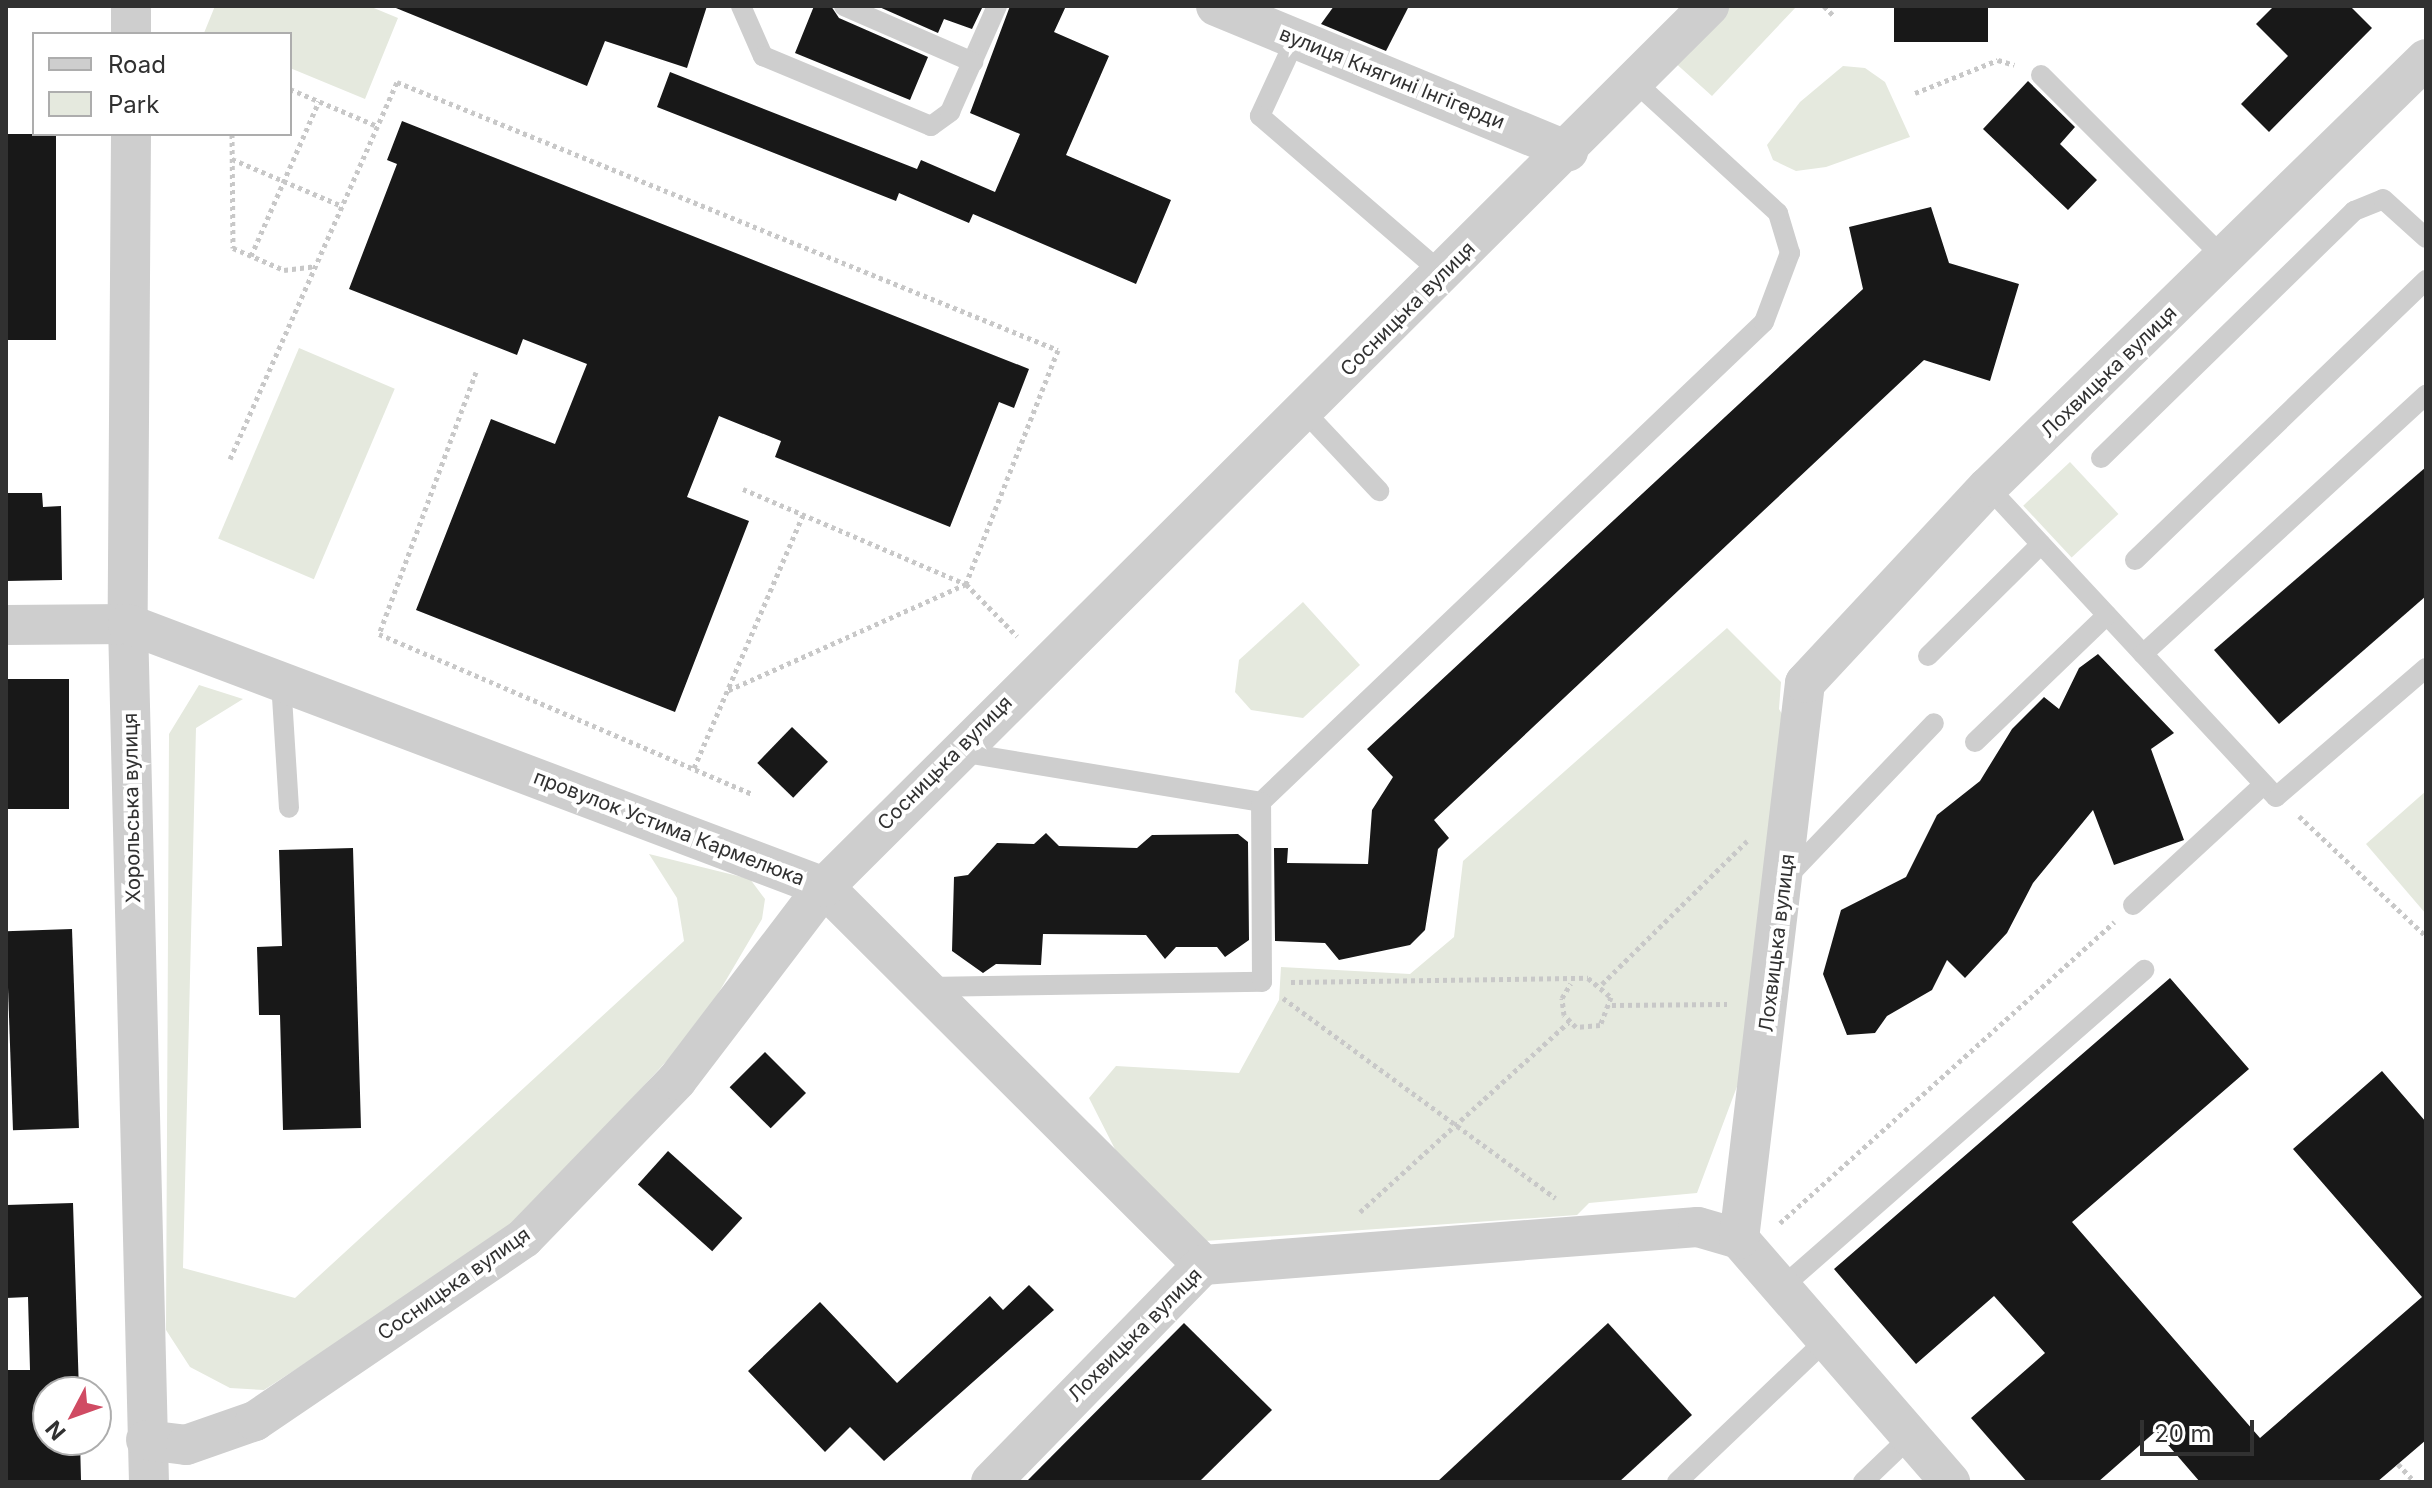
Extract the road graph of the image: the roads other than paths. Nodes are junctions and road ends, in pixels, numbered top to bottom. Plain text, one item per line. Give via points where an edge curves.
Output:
1 (131, 6) edge
2 (741, 6) edge
3 (844, 6) edge
4 (997, 6) edge
5 (1216, 6) edge
6 (1709, 6) edge
7 (1294, 26) edge
8 (131, 32) edge
9 (2426, 59) edge
10 (973, 62) junction
11 (2041, 75) road end
12 (1636, 83) junction
13 (131, 136) edge
14 (1568, 151) junction
15 (2426, 238) edge
16 (2225, 259) junction
17 (1443, 274) junction
18 (2426, 280) edge
19 (2426, 395) edge
20 (1304, 411) junction
21 (2101, 458) dead end
22 (1988, 487) junction
23 (1379, 491) dead end
24 (2041, 544) junction
25 (2135, 560) dead end
26 (2107, 615) junction
27 (128, 624) junction
28 (6, 625) edge
29 (2143, 654) junction
30 (1928, 656) dead end
31 (2426, 668) edge
32 (281, 681) junction
33 (1934, 723) dead end
34 (1975, 742) dead end
35 (956, 751) junction
36 (2270, 791) junction
37 (1261, 802) junction
38 (289, 808) dead end
39 (1786, 878) junction
40 (824, 887) junction
41 (2133, 905) road end
42 (2144, 970) dead end
43 (928, 987) junction
44 (1744, 1245) junction
45 (1203, 1265) junction
46 (1781, 1288) junction
47 (1826, 1340) junction
48 (1910, 1437) junction
49 (146, 1440) junction
50 (149, 1482) edge
51 (991, 1482) edge
52 (1677, 1482) edge
53 (1863, 1482) edge
54 (1950, 1482) edge

1 - 8 street
2 - 10 lane via 763,56 914,124 943,122
3 - 10 lane
4 - 10 lane
5 - 7 street, вулиця Княгині Інгігерди
6 - 12 street, Сосницька вулиця
7 - 14 street, вулиця Княгині Інгігерди
7 - 17 lane via 1260,116
9 - 16 street, Лохвицька вулиця
11 - 16 lane
12 - 14 street, Сосницька вулиця
12 - 37 lane via 1778,213 1790,253 1764,322
13 - 27 street, Хорольська вулиця
14 - 17 street, Сосницька вулиця
15 - 21 lane via 2383,199 2354,211
16 - 22 street, Лохвицька вулиця
17 - 20 street, Сосницька вулиця
18 - 25 lane
19 - 29 lane
20 - 23 lane
20 - 35 street, Сосницька вулиця
22 - 24 lane
22 - 39 street, Лохвицька вулиця via 1805,683
24 - 26 lane
24 - 30 lane
26 - 29 lane
26 - 34 lane
27 - 28 street, провулок Устима Кармелюка
27 - 32 street, провулок Устима Кармелюка
27 - 49 street, Хорольська вулиця
29 - 36 lane
31 - 36 lane
32 - 38 lane
32 - 40 street, провулок Устима Кармелюка
33 - 39 lane
35 - 37 lane
35 - 40 street, Сосницька вулиця
36 - 41 lane
37 - 43 lane via 1262,982
39 - 44 street, Лохвицька вулиця
40 - 43 street, провулок Устима Кармелюка
40 - 49 street, Сосницька вулиця via 677,1080 524,1238 255,1421 186,1445
42 - 46 lane
43 - 45 street, провулок Устима Кармелюка
44 - 45 street, Лохвицька вулиця via 1698,1227
44 - 46 street
45 - 51 street, Лохвицька вулиця
46 - 47 street
47 - 48 street
47 - 52 lane
48 - 53 lane
48 - 54 street
49 - 50 street, Хорольська вулиця

